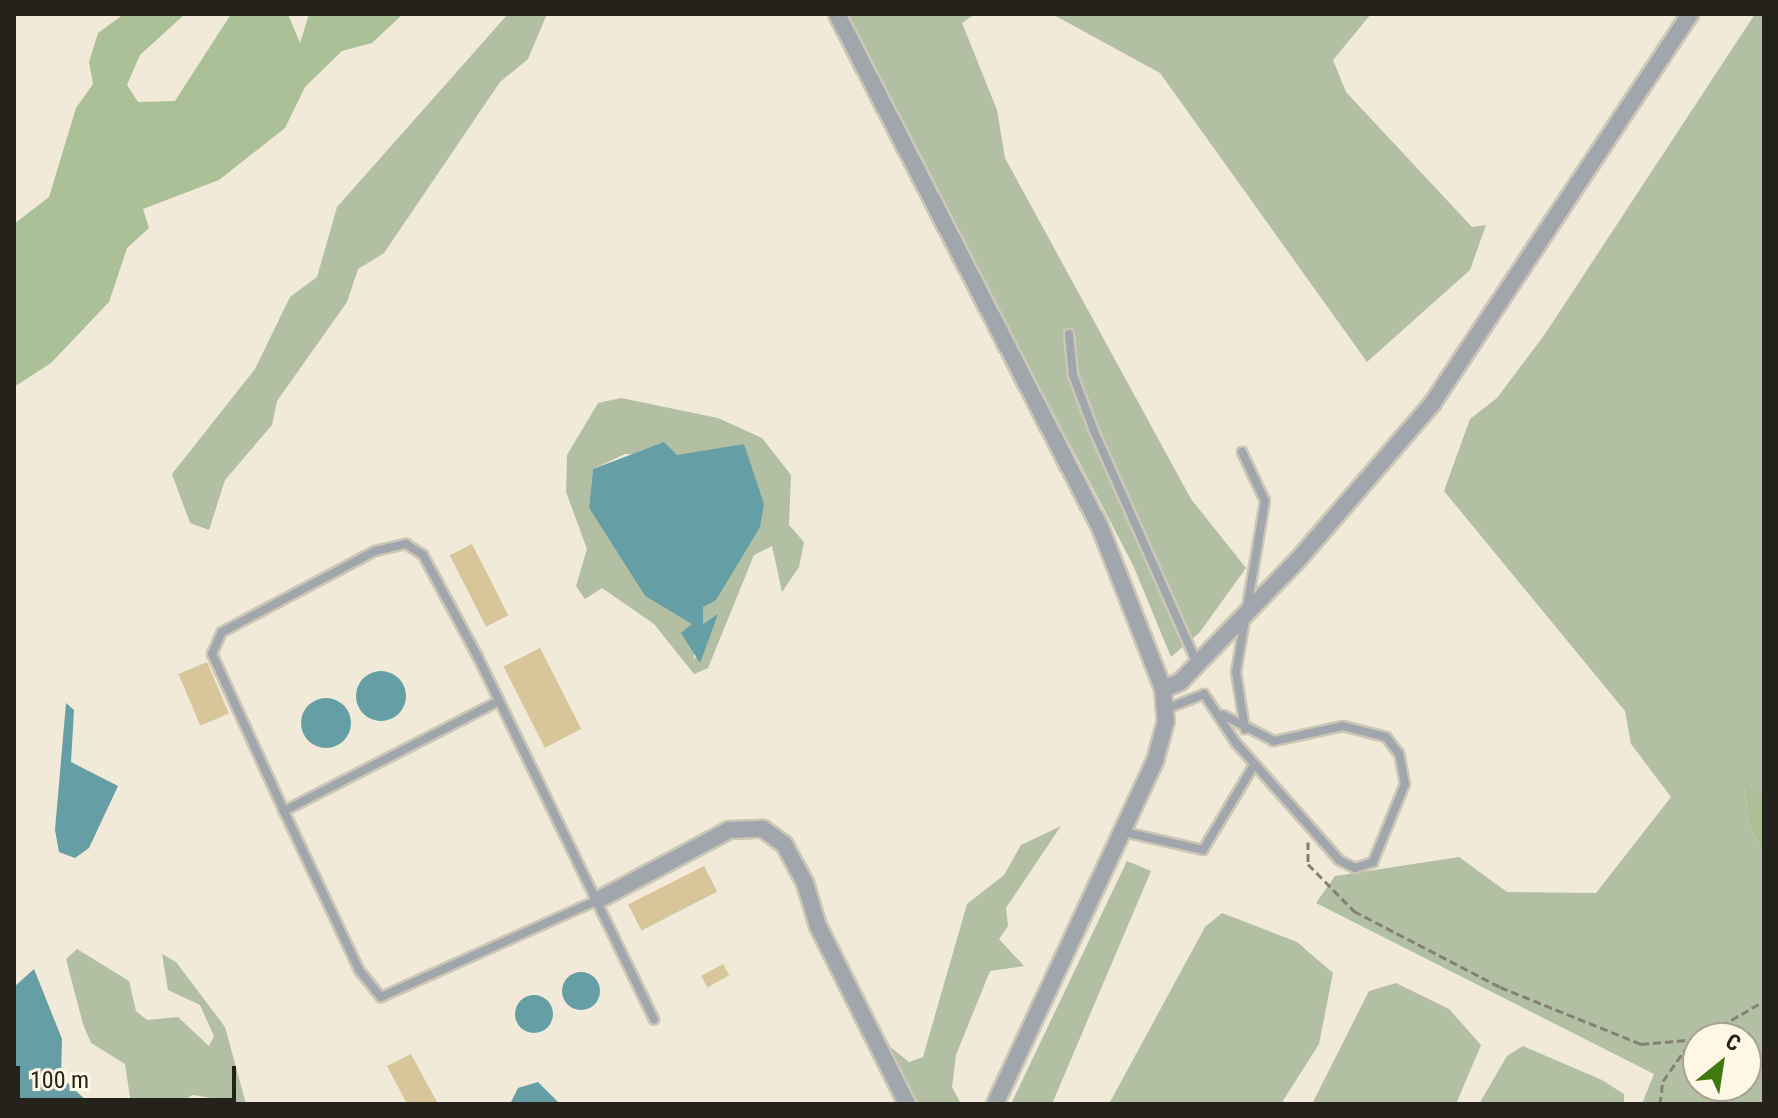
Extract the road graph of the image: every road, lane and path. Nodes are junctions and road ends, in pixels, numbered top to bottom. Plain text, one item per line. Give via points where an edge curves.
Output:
1 (837, 14) edge
2 (1690, 14) edge
3 (1069, 334) dead end
4 (1242, 452) dead end
5 (1248, 612) junction
6 (1198, 664) junction
7 (1163, 689) junction
8 (499, 701) junction
9 (1166, 709) junction
10 (1223, 715) junction
11 (1245, 729) junction
12 (1254, 765) junction
13 (284, 811) junction
14 (1308, 826) junction
15 (1124, 832) junction
16 (598, 900) junction
17 (1764, 1001) edge
18 (654, 1019) dead end
19 (1727, 1022) edge
20 (1682, 1044) edge
21 (1682, 1054) edge
22 (907, 1104) edge
23 (995, 1104) edge
24 (1660, 1104) edge

1 - 7 street via 1100,527
2 - 5 street via 1432,404
3 - 6 lane via 1073,375 1094,431
4 - 5 lane via 1265,501
5 - 6 street
5 - 11 lane via 1236,672
6 - 7 street
7 - 9 street
8 - 13 lane
8 - 13 lane via 423,555 406,544 375,551 222,632 212,654
8 - 16 lane
9 - 10 lane via 1204,694
9 - 15 street via 1155,761
10 - 11 lane
10 - 12 lane
11 - 14 lane via 1274,741 1363,726 1399,754 1405,784 1373,862 1355,868 1339,860
12 - 14 lane
12 - 15 lane via 1203,850
13 - 16 lane via 359,970 381,997
14 - 20 path via 1308,864 1354,911 1500,987 1641,1044
15 - 23 street
16 - 18 lane
16 - 22 street via 729,830 763,829 784,844 805,883 818,926
17 - 19 path
21 - 24 path via 1663,1081

